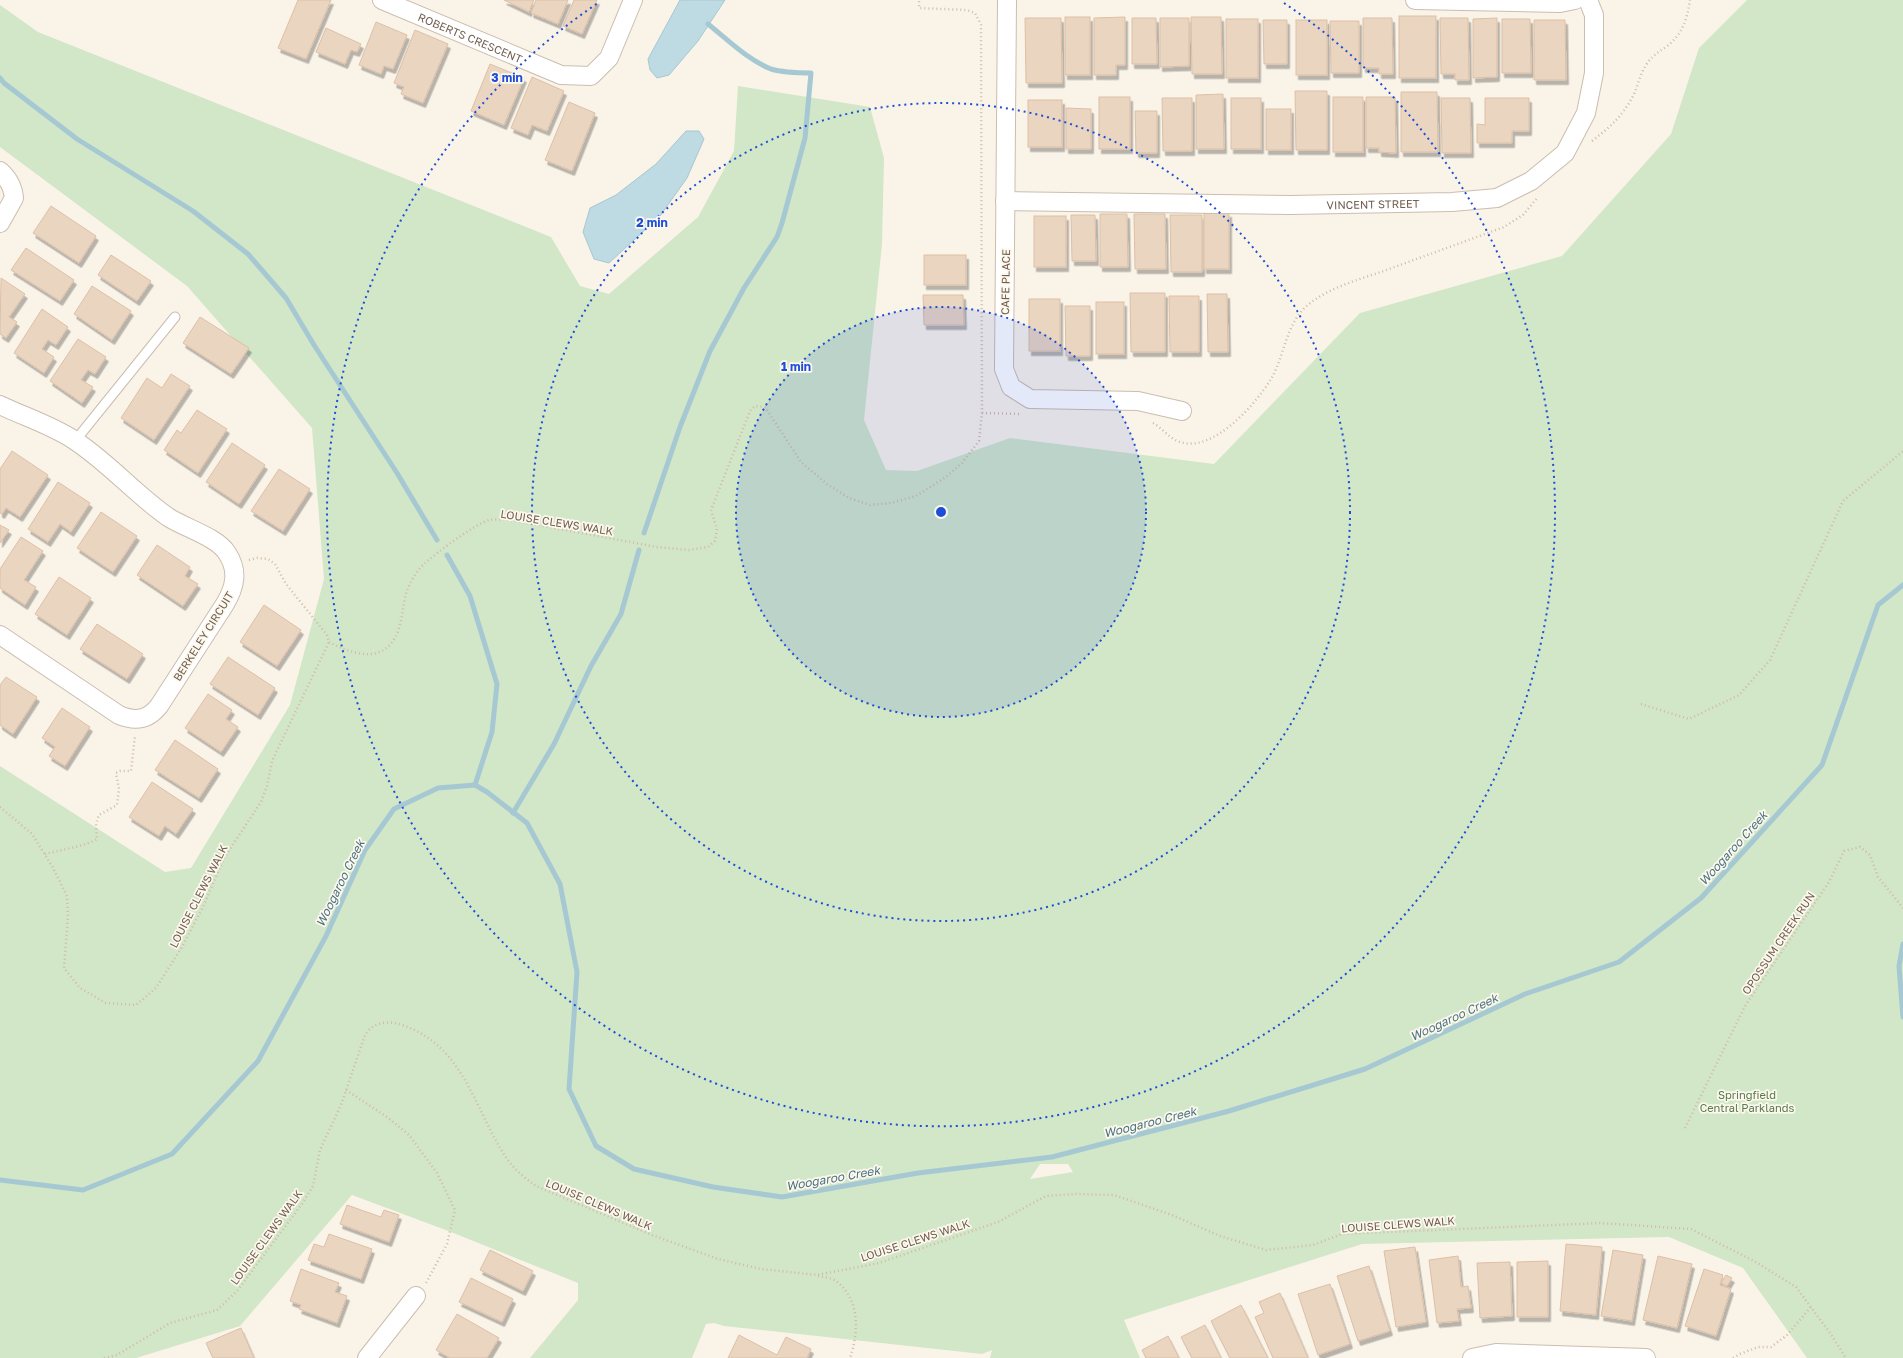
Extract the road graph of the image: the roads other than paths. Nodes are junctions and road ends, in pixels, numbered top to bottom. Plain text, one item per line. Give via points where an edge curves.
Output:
1 (382, 0) edge
2 (633, 0) edge
3 (1007, 0) edge
4 (1415, 0) edge
5 (1575, 0) edge
6 (1588, 0) edge
7 (409, 5) edge
8 (0, 171) edge
9 (1005, 201) junction
10 (0, 223) edge
11 (175, 317) dead end
12 (0, 405) edge
13 (1182, 411) dead end
14 (75, 441) junction
15 (0, 635) edge
16 (416, 1296) road end
17 (367, 1358) edge
18 (1472, 1358) edge
19 (1646, 1358) edge

1 - 7 street, ROBERTS CRESCENT
2 - 7 street, ROBERTS CRESCENT via 609,58 591,76 561,75
3 - 9 street, CAFE PLACE
4 - 5 street via 1560,3
6 - 9 street, VINCENT STREET via 1594,15 1594,73 1586,113 1565,153 1531,182 1497,198 1452,202 1290,205
8 - 10 street via 10,184 14,198
9 - 13 street, CAFE PLACE via 1004,369 1011,387 1030,399 1138,401
11 - 14 lane
12 - 14 street, BERKELEY CIRCUIT
14 - 15 street, BERKELEY CIRCUIT via 168,517 217,543 227,552 236,574 234,585 225,604 159,706 146,717 137,720 112,710
16 - 17 street
18 - 19 street via 1496,1353

